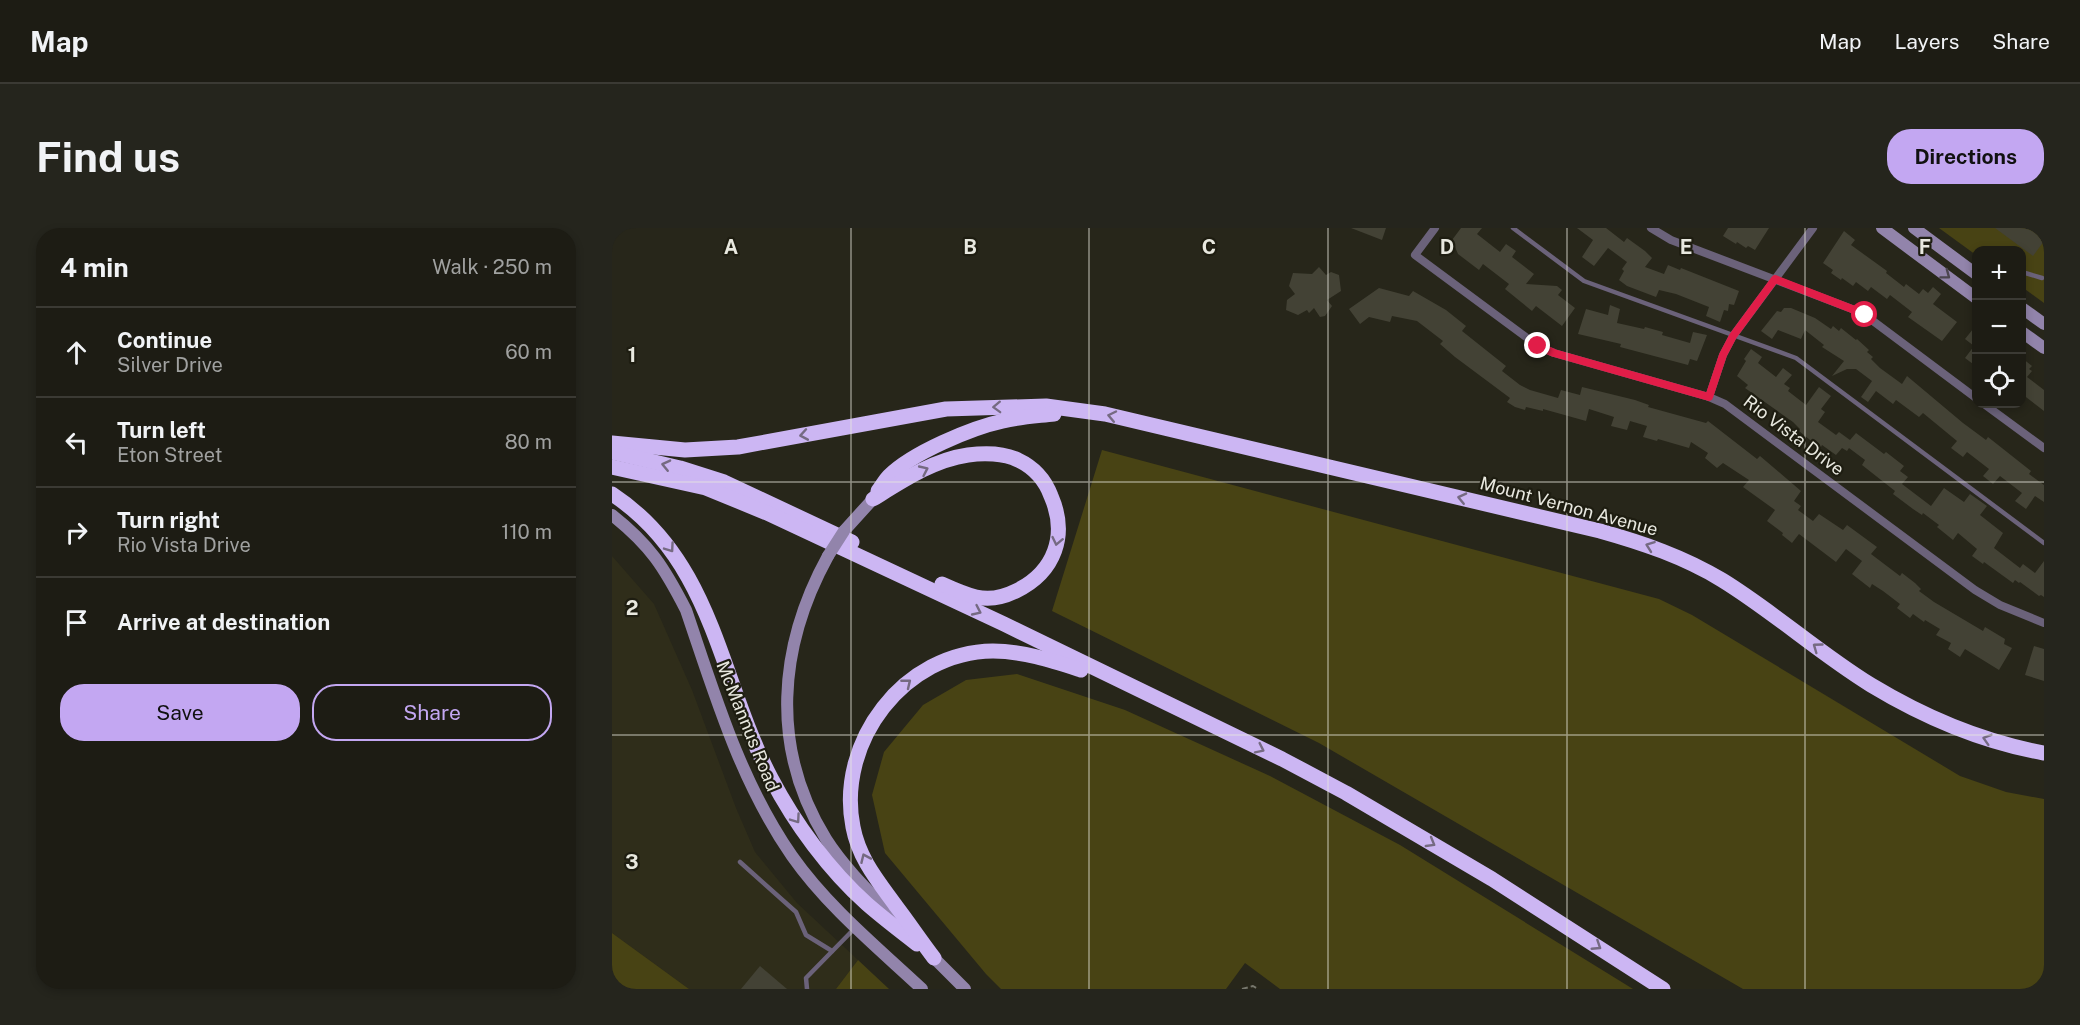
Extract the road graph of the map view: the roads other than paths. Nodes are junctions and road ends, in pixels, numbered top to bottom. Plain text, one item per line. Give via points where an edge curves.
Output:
1 (1435, 228) edge
2 (1513, 228) edge
3 (1651, 228) edge
4 (1813, 228) edge
5 (1882, 228) edge
6 (1914, 228) edge
7 (1972, 270) edge
8 (2026, 273) edge
9 (2043, 278) edge
10 (1775, 279) junction
11 (1972, 294) edge
12 (2026, 311) edge
13 (2044, 324) edge
14 (2026, 335) edge
15 (1733, 336) junction
16 (2044, 348) edge
17 (1972, 394) edge
18 (1709, 397) junction
19 (1989, 408) edge
20 (1076, 411) junction
21 (612, 443) edge
22 (2044, 448) edge
23 (612, 452) edge
24 (612, 467) edge
25 (612, 494) edge
26 (873, 499) junction
27 (612, 515) edge
28 (2044, 543) edge
29 (2044, 623) edge
30 (1208, 724) junction
31 (2044, 753) edge
32 (740, 862) dead end
33 (856, 927) junction
34 (832, 951) junction
35 (934, 958) junction
36 (807, 989) edge
37 (922, 989) edge
38 (965, 989) edge
39 (1663, 989) edge

1 - 18 street, Rio Vista Drive via 1415,255 1538,346
2 - 15 lane via 1584,281
3 - 10 street via 1671,240
4 - 10 street
5 -> 11 main road
6 - 7 main road
8 - 9 lane
10 - 15 street
10 - 17 street via 1865,315
12 - 13 main road
14 - 16 main road
15 - 18 street
15 - 28 lane via 1796,358
18 - 29 street, Rio Vista Drive via 1725,404 1975,590
19 - 22 street
20 -> 21 highway, Mount Vernon Avenue via 1046,406 946,409 738,447 685,450
20 - 26 highway via 1003,421 970,430 931,448 890,475
31 -> 20 highway, Mount Vernon Avenue via 1961,730 1908,706 1870,685 1721,580 1686,560 1640,543 1116,417
26 -> 23 highway via 942,462 968,455 1017,459 1032,468 1047,485 1057,509 1060,528 1055,552 1043,572 1028,585 996,597 978,597 956,591 724,482
24 -> 30 highway via 706,488 767,513
25 -> 35 highway via 647,521 686,571 756,746 771,778 814,845 867,904
26 - 35 main road, bridge via 828,556 799,619 789,662 788,729 809,806 826,839 850,872
27 - 33 main road, McMannus Road via 648,548 676,590 731,740 771,824 813,883
35 -> 30 highway via 874,878 853,828 850,800 855,761 871,724 897,692 950,658 993,651 1029,655 1092,673
30 -> 39 highway via 1346,793 1492,879
32 - 34 lane via 796,912 806,935
33 - 34 lane
33 - 37 main road, McMannus Road
34 - 36 lane via 806,978
35 - 38 main road

